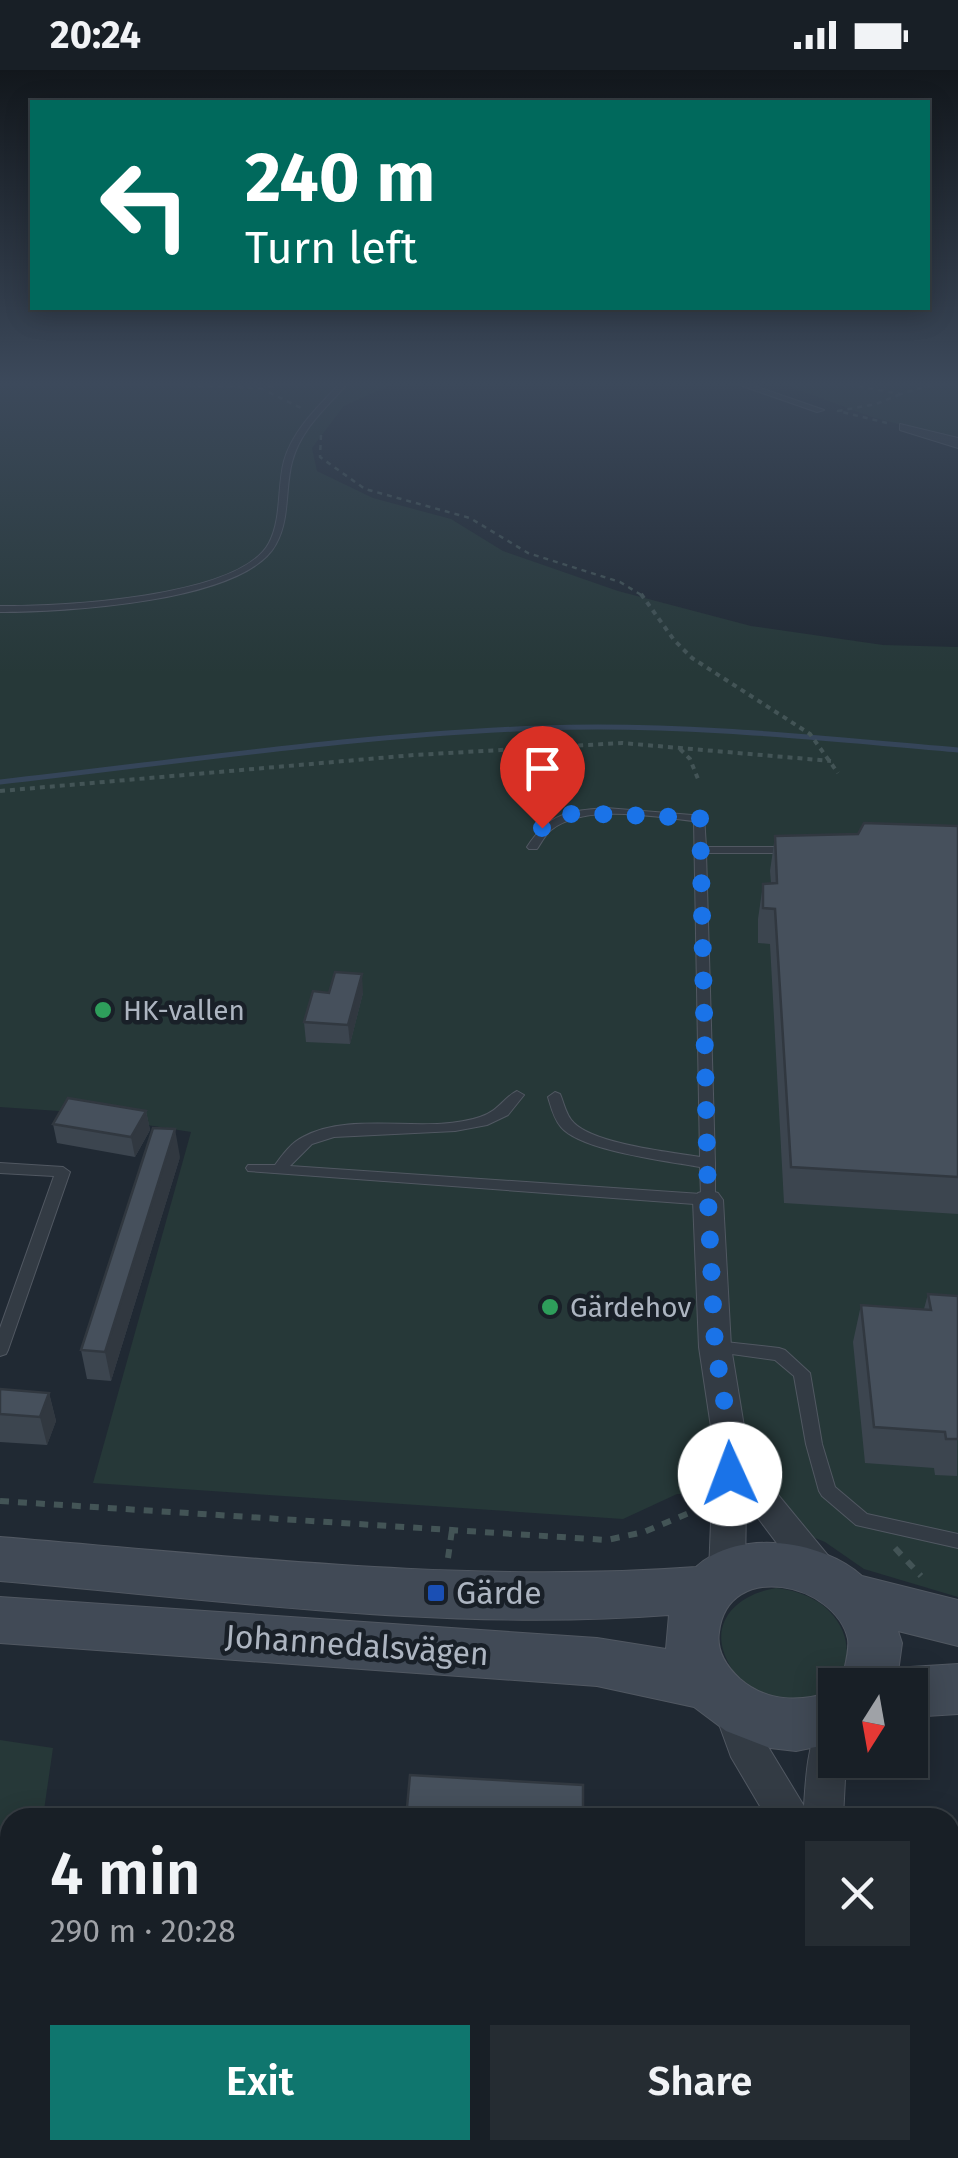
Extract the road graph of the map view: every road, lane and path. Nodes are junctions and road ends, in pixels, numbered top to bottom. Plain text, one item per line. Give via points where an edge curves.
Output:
1 (283, 478) edge
2 (348, 478) edge
3 (0, 609) edge
4 (666, 745) junction
5 (831, 761) junction
6 (838, 774) dead end
7 (698, 780) dead end
8 (0, 791) edge
9 (533, 847) dead end
10 (702, 850) junction
11 (798, 850) edge
12 (516, 1095) dead end
13 (555, 1097) dead end
14 (708, 1163) junction
15 (0, 1168) edge
16 (253, 1168) dead end
17 (279, 1170) junction
18 (708, 1200) junction
19 (715, 1347) junction
20 (0, 1350) edge
21 (732, 1447) junction
22 (0, 1501) edge
23 (728, 1502) junction
24 (452, 1530) junction
25 (958, 1540) edge
26 (0, 1560) edge
27 (448, 1561) dead end
28 (717, 1581) junction
29 (837, 1585) junction
30 (0, 1620) edge
31 (958, 1623) edge
32 (873, 1668) edge
33 (958, 1690) edge
34 (928, 1691) edge
35 (721, 1696) junction
36 (818, 1722) edge
37 (826, 1778) edge
38 (783, 1808) edge
39 (824, 1808) edge

1 - 3 lane via 276,531 268,550 249,566 143,598
2 - 5 path via 470,518 517,548 642,594 692,658 810,734
4 - 5 path
4 - 7 path via 688,754
4 - 8 path via 509,748
5 - 6 path
9 - 10 lane via 554,820 606,812 700,818
10 - 11 lane
10 - 14 lane
12 - 17 lane via 500,1114 476,1124 330,1132 294,1150
13 - 14 lane via 567,1126 579,1134
14 - 18 lane
15 - 20 lane via 63,1172
16 - 17 lane
17 - 18 lane
18 - 19 street
19 - 21 street
19 - 25 lane via 779,1354 802,1373 828,1491 862,1520
21 - 23 street
21 - 29 street via 767,1506
22 - 24 path
23 - 24 path via 607,1540
23 - 28 street
24 - 27 path
26 - 28 main road, Johannedalsvägen via 436,1593 626,1598
28 - 29 main road, Johannedalsvägen via 771,1562
28 - 35 main road via 695,1609 691,1642 701,1672
29 - 31 main road
29 - 32 main road via 872,1630
30 - 35 main road, Johannedalsvägen via 597,1662 664,1673
33 - 34 main road
35 - 36 main road, Johannedalsvägen via 758,1720
35 - 38 street
37 - 39 street

